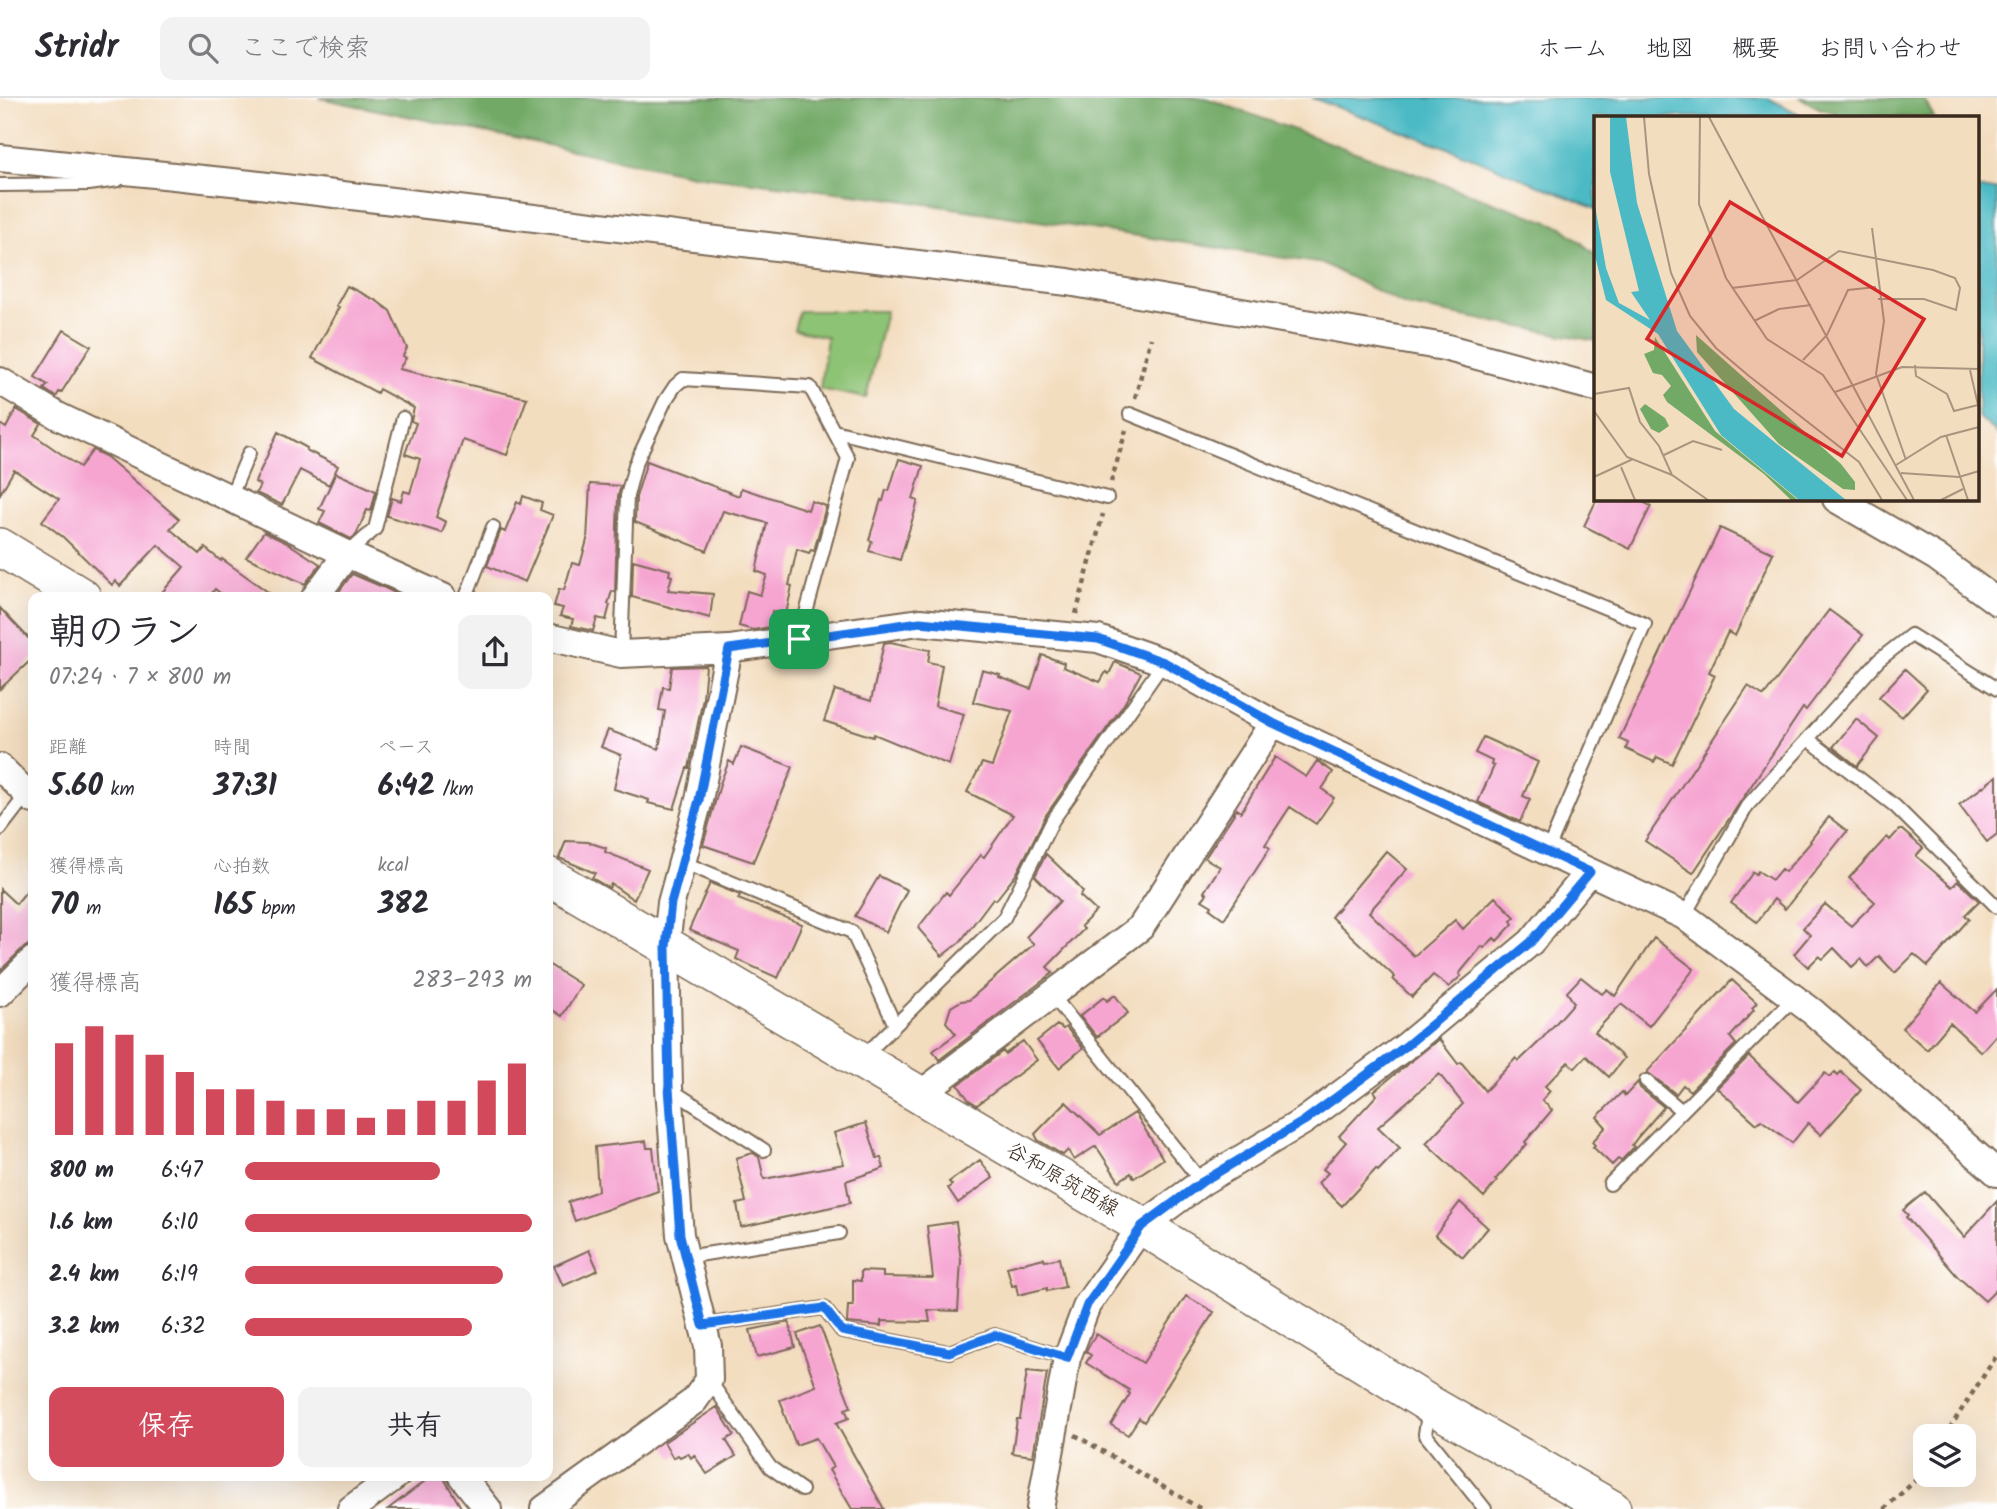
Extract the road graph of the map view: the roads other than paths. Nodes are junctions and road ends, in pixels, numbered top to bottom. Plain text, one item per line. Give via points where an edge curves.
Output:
1 (0, 158) edge
2 (165, 174) junction
3 (0, 185) edge
4 (0, 381) edge
5 (1594, 387) edge
6 (1130, 414) dead end
7 (403, 418) dead end
8 (834, 431) junction
9 (249, 453) dead end
10 (230, 498) junction
11 (1107, 498) dead end
12 (1838, 500) edge
13 (493, 527) dead end
14 (0, 547) edge
15 (347, 554) junction
16 (74, 592) edge
17 (319, 592) edge
18 (432, 592) edge
19 (468, 592) edge
20 (1997, 602) edge
21 (553, 638) edge
22 (799, 639) junction
23 (729, 649) junction
24 (621, 654) junction
25 (1164, 662) junction
26 (1997, 689) edge
27 (1273, 723) junction
28 (1808, 739) junction
29 (0, 767) edge
30 (28, 795) edge
31 (28, 799) edge
32 (0, 829) edge
33 (1547, 852) junction
34 (682, 862) junction
35 (1590, 872) junction
36 (553, 879) edge
37 (1997, 907) edge
38 (1685, 916) junction
39 (666, 947) junction
40 (28, 965) edge
41 (0, 993) edge
42 (1052, 995) junction
43 (1794, 998) junction
44 (895, 1026) junction
45 (859, 1060) junction
46 (1646, 1081) dead end
47 (669, 1088) junction
48 (919, 1095) junction
49 (1682, 1111) junction
50 (764, 1150) dead end
51 (1997, 1172) edge
52 (1202, 1182) junction
53 (1610, 1184) dead end
54 (1142, 1226) junction
55 (839, 1233) dead end
56 (686, 1257) junction
57 (703, 1325) junction
58 (1067, 1358) junction
59 (709, 1380) junction
60 (1429, 1404) junction
61 (389, 1481) edge
62 (466, 1481) edge
63 (802, 1490) dead end
64 (351, 1509) edge
65 (488, 1509) edge
66 (544, 1509) edge
67 (1040, 1509) edge
68 (1485, 1509) edge
69 (1612, 1509) edge

1 - 2 street
2 - 3 lane via 89,184
2 - 5 street via 1068,282 1444,347
4 - 10 street via 58,416
6 - 33 lane via 1645,624
7 - 15 lane via 375,529
8 - 11 lane
8 - 22 lane via 848,458
8 - 24 lane via 810,387 683,379 675,386 635,466 626,496
9 - 10 lane
10 - 15 street
12 - 20 street via 1936,557
13 - 19 lane
14 - 16 main road
15 - 17 street
15 - 18 street
21 - 24 street
22 - 23 street
22 - 25 street via 920,622 1098,639
23 - 24 street
23 - 34 street
25 - 27 street
25 - 44 lane via 1053,820 1004,918
26 - 28 lane via 1910,635 1879,660
27 - 33 street
27 - 42 street via 1140,927
28 - 37 lane via 1895,806
28 - 38 lane via 1747,806
29 - 30 street
31 - 32 lane
33 - 35 street
34 - 39 street
34 - 44 lane via 852,932
35 - 38 street
35 - 52 street via 1531,942 1406,1046 1304,1121
36 - 39 main road, 谷和原筑西線
38 - 43 street
39 - 45 main road, 谷和原筑西線
39 - 47 street
40 - 41 street
42 - 48 street
42 - 52 lane
43 - 49 lane
43 - 51 street
44 - 45 lane
45 - 48 main road, 谷和原筑西線
46 - 49 lane
47 - 50 lane
47 - 56 street via 680,1235
48 - 54 main road, 谷和原筑西線
49 - 53 lane
52 - 54 street
54 - 58 street via 1087,1305
54 - 60 main road, 谷和原筑西線
55 - 56 lane
56 - 57 street
57 - 58 lane via 824,1308 842,1331 949,1352 995,1335
57 - 59 street
58 - 67 street
59 - 63 lane via 769,1467
59 - 66 street via 694,1401
60 - 68 lane via 1425,1434
60 - 69 main road, 谷和原筑西線
61 - 64 street
62 - 65 street

